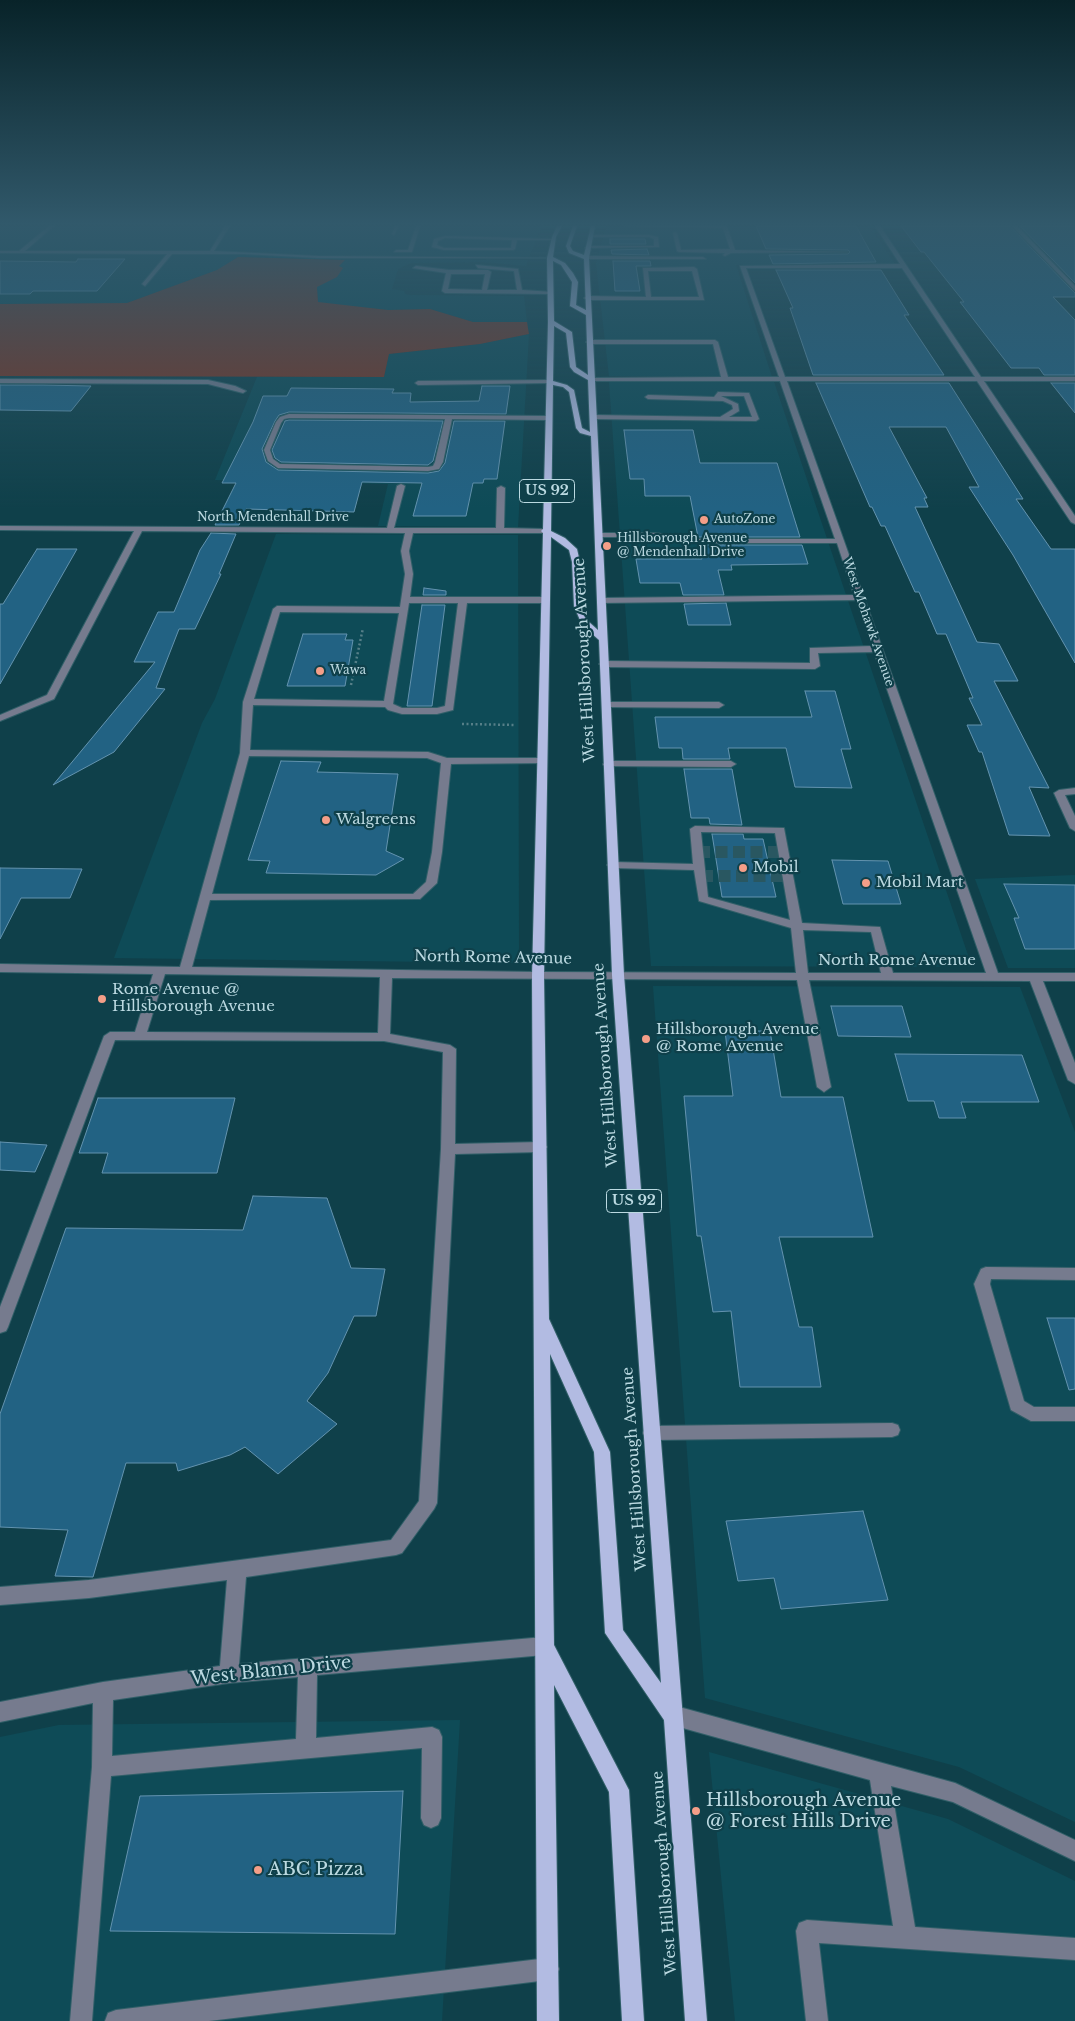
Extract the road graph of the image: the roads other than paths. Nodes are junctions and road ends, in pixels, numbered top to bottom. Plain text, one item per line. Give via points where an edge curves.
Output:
1 (588, 320) edge
2 (762, 320) edge
3 (941, 320) edge
4 (551, 322) joint
5 (589, 342) junction
6 (591, 379) junction
7 (713, 379) junction
8 (726, 379) junction
9 (980, 379) junction
10 (782, 380) junction
11 (1075, 380) edge
12 (0, 381) edge
13 (549, 382) junction
14 (418, 383) dead end
15 (243, 391) dead end
16 (718, 395) junction
17 (649, 407) junction
18 (449, 417) junction
19 (549, 418) junction
20 (593, 418) junction
21 (719, 418) junction
22 (594, 435) junction
23 (401, 486) dead end
24 (501, 488) dead end
25 (1075, 522) edge
26 (0, 528) edge
27 (139, 529) junction
28 (390, 530) junction
29 (409, 530) junction
30 (500, 531) junction
31 (545, 531) junction
32 (598, 535) junction
33 (840, 541) junction
34 (860, 597) junction
35 (405, 600) junction
36 (464, 600) junction
37 (544, 600) junction
38 (602, 601) junction
39 (404, 610) junction
40 (603, 640) junction
41 (878, 649) junction
42 (604, 664) junction
43 (248, 702) junction
44 (388, 704) junction
45 (606, 705) junction
46 (719, 705) dead end
47 (0, 718) edge
48 (245, 753) junction
49 (446, 761) junction
50 (542, 761) junction
51 (608, 764) junction
52 (731, 764) dead end
53 (1075, 790) edge
54 (1075, 828) edge
55 (613, 865) junction
56 (699, 866) junction
57 (205, 897) junction
58 (797, 926) junction
59 (0, 968) edge
60 (160, 970) junction
61 (185, 971) junction
62 (386, 974) junction
63 (618, 975) junction
64 (538, 976) junction
65 (802, 977) junction
66 (888, 977) junction
67 (993, 977) junction
68 (1035, 977) junction
69 (1075, 977) edge
70 (140, 1035) junction
71 (384, 1037) junction
72 (1075, 1080) edge
73 (824, 1087) dead end
74 (540, 1147) junction
75 (448, 1149) junction
76 (1075, 1274) edge
77 (541, 1317) junction
78 (0, 1327) edge
79 (1075, 1414) edge
80 (892, 1430) dead end
81 (651, 1433) junction
82 (237, 1570) junction
83 (0, 1596) edge
84 (544, 1646) junction
85 (308, 1667) junction
86 (229, 1674) junction
87 (103, 1692) junction
88 (0, 1712) edge
89 (672, 1715) junction
90 (306, 1748) junction
91 (102, 1767) junction
92 (879, 1772) junction
93 (431, 1818) dead end
94 (1075, 1851) edge
95 (906, 1937) junction
96 (1075, 1950) edge
97 (548, 1969) junction
98 (81, 2021) edge
99 (116, 2021) edge
100 (548, 2021) edge
101 (633, 2021) edge
102 (696, 2021) edge
103 (817, 2021) edge

1 - 5 main road, West Hillsborough Avenue / US 92
2 - 10 street, West Mohawk Avenue
3 - 9 street
4 - 6 main road via 569,332 572,367
4 - 13 main road, US 92
5 - 6 main road, West Hillsborough Avenue / US 92
5 - 8 street via 715,342
6 - 7 street
6 - 20 main road, West Hillsborough Avenue / US 92
7 - 8 street
7 - 16 street
8 - 10 street
9 - 10 street
9 - 11 street
9 - 25 street
10 - 33 street, West Mohawk Avenue
12 - 15 street via 208,382
13 - 14 street
13 - 19 main road, US 92
13 - 22 main road via 572,391 579,428
16 - 17 street
16 - 21 street via 730,400 737,410
16 - 21 street via 747,394 756,419
17 - 20 street
17 - 21 street
18 - 18 street via 289,416 278,422 267,450 270,460 278,466 428,470 439,462
18 - 19 street
19 - 31 main road, US 92
20 - 22 main road, West Hillsborough Avenue / US 92
22 - 32 main road, West Hillsborough Avenue / US 92
23 - 28 street
24 - 30 street
26 - 27 street, North Mendenhall Drive
27 - 28 street, North Mendenhall Drive
27 - 47 street via 51,696
28 - 29 street, North Mendenhall Drive
29 - 30 street, North Mendenhall Drive
29 - 35 street via 405,551 409,574
30 - 31 street, North Mendenhall Drive
31 - 37 main road, US 92
31 - 40 main road via 573,550 578,606 585,623
32 - 33 street via 656,535 691,541
32 - 38 main road, West Hillsborough Avenue / US 92
33 - 34 street, West Mohawk Avenue
34 - 38 street
34 - 41 street, West Mohawk Avenue
35 - 36 street
35 - 39 street
36 - 37 street
36 - 44 street via 450,708 402,711
37 - 50 main road, US 92
38 - 40 main road, West Hillsborough Avenue / US 92
39 - 43 street via 277,609
39 - 44 street
40 - 42 main road, West Hillsborough Avenue / US 92
41 - 42 street via 813,650 815,666
41 - 67 street, West Mohawk Avenue
42 - 45 main road, West Hillsborough Avenue / US 92
43 - 44 street
43 - 48 street
45 - 46 street
45 - 51 main road, West Hillsborough Avenue / US 92
48 - 49 street via 428,754
48 - 57 street
49 - 50 street
49 - 57 street via 431,883 416,897
50 - 64 main road, US 92
51 - 52 street
51 - 55 main road, West Hillsborough Avenue / US 92
53 - 54 street via 1059,793
55 - 56 street
55 - 63 main road, West Hillsborough Avenue / US 92
56 - 58 street via 703,899
56 - 58 street via 696,829 780,830
57 - 61 street
58 - 65 street
58 - 66 street via 876,929
59 - 60 street, North Rome Avenue
60 - 61 street, North Rome Avenue
60 - 70 street
61 - 62 street, North Rome Avenue
62 - 64 street, North Rome Avenue
62 - 71 street
63 - 64 street, North Rome Avenue
63 - 65 street, North Rome Avenue
63 - 81 main road, West Hillsborough Avenue / US 92
64 - 74 main road, US 92
65 - 66 street, North Rome Avenue
65 - 73 street
66 - 67 street, North Rome Avenue
67 - 68 street, North Rome Avenue
68 - 69 street, North Rome Avenue
68 - 72 street
70 - 71 street
70 - 78 street via 110,1036
71 - 75 street via 450,1048
74 - 75 street
74 - 77 main road, US 92
75 - 82 street via 428,1503 396,1547
76 - 79 street via 986,1273 982,1284 1017,1405 1031,1414
77 - 84 main road, US 92
77 - 89 main road via 602,1452 614,1633
80 - 81 street
81 - 89 main road, West Hillsborough Avenue / US 92
82 - 83 street via 89,1589
82 - 86 street
84 - 85 street, West Blann Drive
84 - 97 main road, US 92
84 - 101 main road via 619,1790
85 - 86 street, West Blann Drive
85 - 90 street
86 - 87 street, West Blann Drive
87 - 88 street, West Blann Drive
87 - 91 street
89 - 92 street
89 - 102 main road, West Hillsborough Avenue / US 92
90 - 91 street
90 - 93 street via 432,1736
91 - 98 street
92 - 94 street via 955,1792
92 - 95 street
95 - 96 street
95 - 103 street via 807,1930
97 - 99 street
97 - 100 main road, US 92

